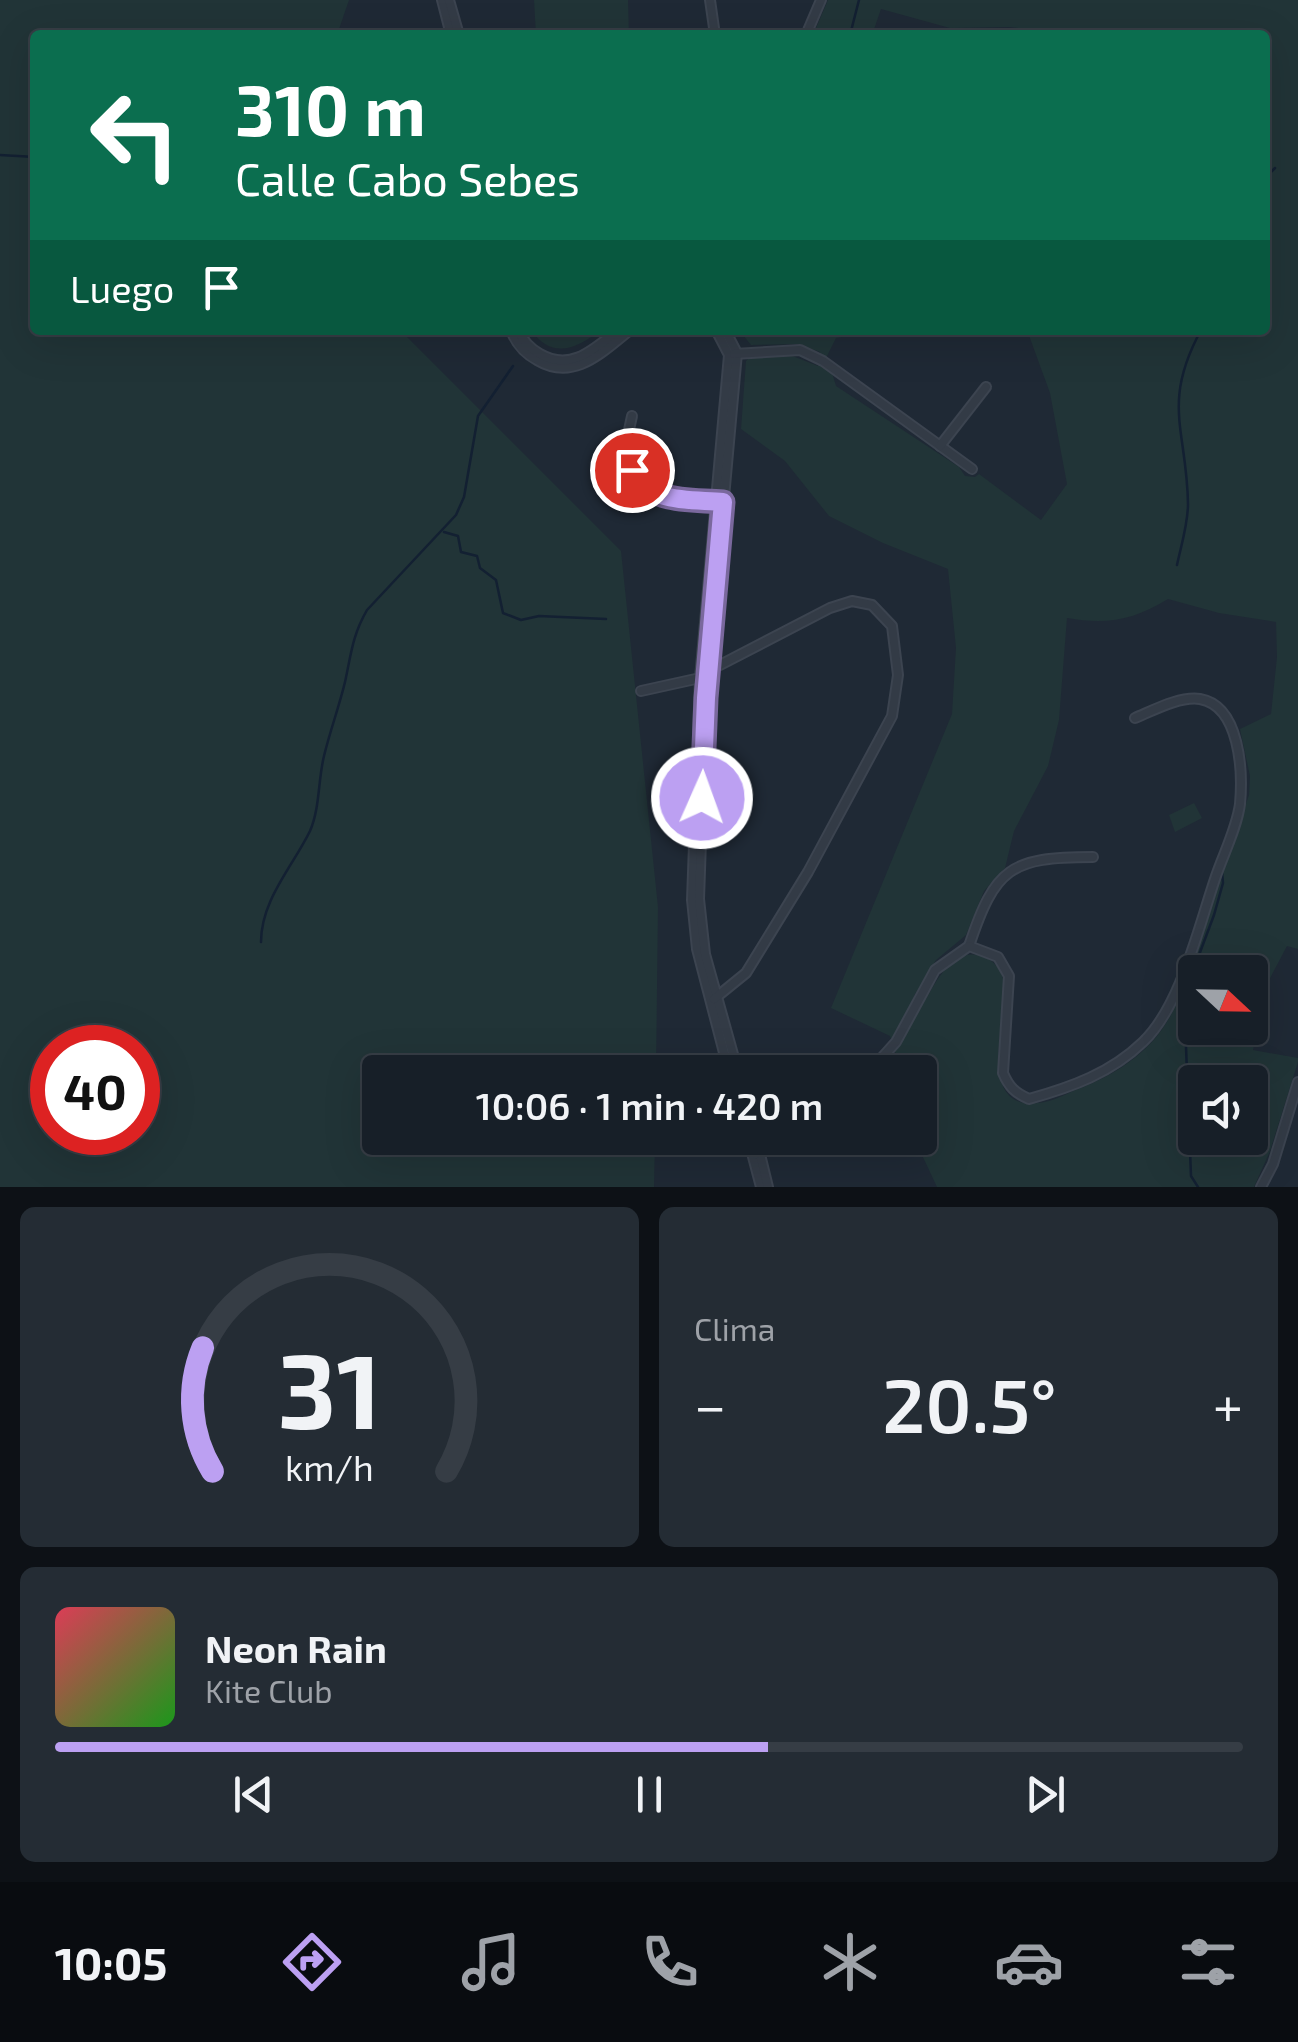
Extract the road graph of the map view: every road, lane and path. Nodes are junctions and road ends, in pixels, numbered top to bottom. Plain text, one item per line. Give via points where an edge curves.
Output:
1 (446, 0) edge
2 (710, 0) edge
3 (820, 0) edge
4 (450, 30) edge
5 (457, 30) edge
6 (714, 30) edge
7 (808, 30) edge
8 (515, 335) edge
9 (520, 335) edge
10 (612, 335) edge
11 (624, 335) edge
12 (720, 335) edge
13 (727, 335) edge
14 (733, 354) junction
15 (986, 388) dead end
16 (632, 416) dead end
17 (940, 446) junction
18 (972, 469) dead end
19 (719, 502) junction
20 (709, 666) junction
21 (700, 678) junction
22 (641, 691) dead end
23 (1135, 718) dead end
24 (1092, 857) dead end
25 (968, 946) junction
26 (713, 999) junction
27 (726, 1055) edge
28 (732, 1055) edge
29 (884, 1055) edge
30 (1298, 1082) edge
31 (756, 1155) edge
32 (756, 1155) edge
33 (760, 1187) edge
34 (768, 1187) edge
35 (1261, 1187) edge

1 - 4 street
1 - 5 street
2 - 6 street
3 - 7 street
8 - 11 street via 530,357 558,368 593,360
9 - 10 street via 534,351 568,361
12 - 14 street
13 - 14 street
14 - 17 street via 800,350
14 - 19 street
15 - 17 street
16 - 19 street via 625,446 642,488 658,496
17 - 18 street
19 - 20 street
19 - 21 street
20 - 26 street via 699,900
20 - 26 street via 852,601 872,604 892,626 898,675 892,716 808,872 746,973
21 - 22 street
21 - 26 street via 693,925
23 - 25 street via 1182,700 1205,700 1221,710 1233,726 1240,805 1172,1001 1146,1040 1104,1073 1029,1098 1017,1094 1003,1073 1009,976 998,957
24 - 25 street via 1024,863 1000,879 988,892
25 - 29 street via 935,970
26 - 27 street
26 - 28 street
30 - 35 street
31 - 33 street
32 - 34 street

